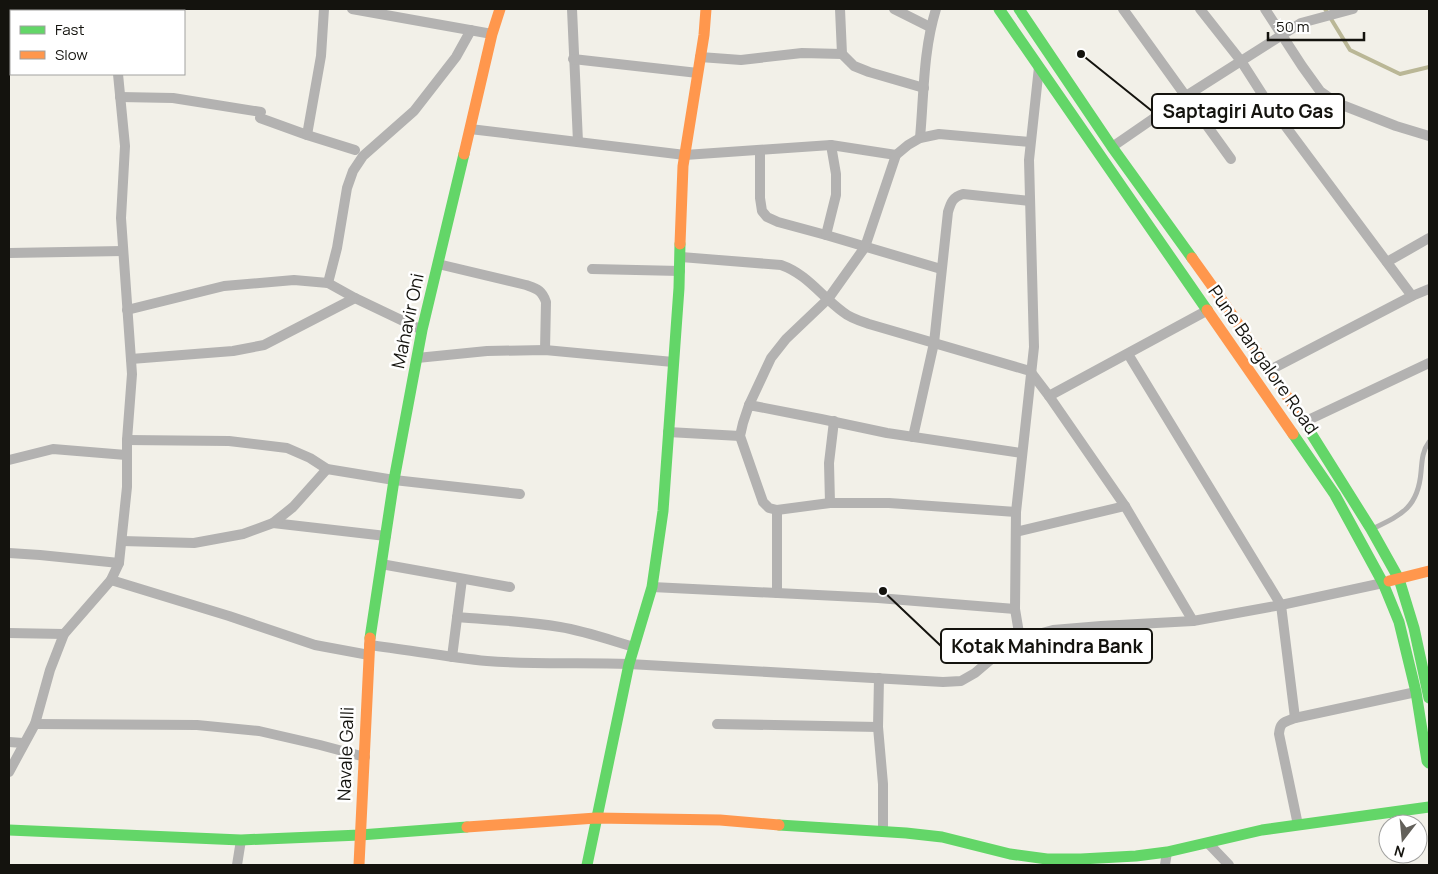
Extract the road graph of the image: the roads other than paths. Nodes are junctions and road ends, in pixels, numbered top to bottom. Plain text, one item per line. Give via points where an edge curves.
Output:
1 (324, 9) edge
2 (352, 9) edge
3 (500, 9) edge
4 (572, 9) edge
5 (706, 9) edge
6 (840, 9) edge
7 (894, 9) edge
8 (936, 9) edge
9 (999, 9) edge
10 (1019, 9) edge
11 (1123, 9) edge
12 (1200, 9) edge
13 (1265, 9) edge
14 (1349, 9) edge
15 (1353, 9) edge
16 (930, 27) junction
17 (471, 30) junction
18 (492, 34) junction
19 (1282, 35) junction
20 (842, 54) junction
21 (700, 57) junction
22 (573, 59) junction
23 (1241, 61) junction
24 (1039, 66) junction
25 (698, 72) junction
26 (118, 75) edge
27 (924, 88) junction
28 (1186, 96) junction
29 (120, 97) junction
30 (470, 129) junction
31 (307, 136) junction
32 (1429, 136) edge
33 (920, 138) junction
34 (578, 142) junction
35 (1030, 142) junction
36 (831, 145) junction
37 (1112, 147) junction
38 (355, 150) dead end
39 (760, 150) junction
40 (685, 155) junction
41 (896, 156) junction
42 (1231, 159) dead end
43 (1030, 201) junction
44 (826, 235) junction
45 (1429, 238) edge
46 (865, 247) junction
47 (123, 251) junction
48 (9, 253) edge
49 (680, 257) junction
50 (1387, 262) junction
51 (438, 264) junction
52 (592, 269) dead end
53 (941, 269) junction
54 (680, 271) junction
55 (328, 283) junction
56 (1429, 289) edge
57 (1412, 296) junction
58 (355, 298) junction
59 (828, 299) junction
60 (127, 310) junction
61 (1208, 310) junction
62 (422, 330) junction
63 (934, 343) junction
64 (544, 350) junction
65 (1128, 354) junction
66 (131, 358) junction
67 (417, 358) junction
68 (673, 362) junction
69 (1429, 363) edge
70 (1270, 370) junction
71 (1030, 371) junction
72 (1049, 396) junction
73 (749, 405) junction
74 (834, 422) junction
75 (1304, 422) junction
76 (668, 432) junction
77 (740, 436) junction
78 (914, 437) junction
79 (127, 440) junction
80 (1429, 442) edge
81 (1022, 453) junction
82 (126, 455) junction
83 (9, 460) edge
84 (327, 469) junction
85 (394, 480) junction
86 (520, 494) dead end
87 (830, 503) junction
88 (1125, 506) junction
89 (777, 510) junction
90 (1016, 512) junction
91 (273, 523) junction
92 (1372, 529) junction
93 (1016, 532) junction
94 (386, 536) junction
95 (122, 541) junction
96 (9, 553) edge
97 (118, 563) junction
98 (381, 564) junction
99 (1429, 571) edge
100 (462, 579) junction
101 (1399, 579) junction
102 (111, 580) junction
103 (1383, 583) junction
104 (510, 587) dead end
105 (652, 587) junction
106 (777, 593) junction
107 (1281, 605) junction
108 (1015, 609) junction
109 (457, 617) junction
110 (1193, 621) junction
111 (9, 633) edge
112 (64, 634) junction
113 (1020, 639) junction
114 (634, 647) junction
115 (369, 650) junction
116 (452, 657) junction
117 (629, 664) junction
118 (879, 678) junction
119 (1416, 692) junction
120 (1429, 698) edge
121 (1294, 718) junction
122 (35, 724) junction
123 (717, 724) dead end
124 (878, 727) junction
125 (9, 742) edge
126 (23, 743) junction
127 (365, 757) junction
128 (1429, 763) edge
129 (9, 772) edge
130 (1429, 808) edge
131 (596, 818) junction
132 (1298, 825) junction
133 (9, 830) edge
134 (883, 832) junction
135 (360, 835) junction
136 (240, 840) junction
137 (1208, 843) junction
138 (1167, 852) junction
139 (1009, 860) edge
140 (1080, 862) edge
141 (237, 865) edge
142 (360, 865) edge
143 (586, 865) edge
144 (1165, 865) edge
145 (1229, 865) edge

1 - 31 street via 321,56
2 - 17 street
3 - 18 street, Mahavir Oni
4 - 22 street
5 - 21 street
6 - 20 street
7 - 16 street
8 - 16 street
9 - 24 street, Pune Bangalore Road
10 - 37 street, Pune Bangalore Road
11 - 28 street
12 - 23 street
13 - 19 street
14 - 15 street
14 - 19 street via 1301,23
16 - 27 street
17 - 18 street
17 - 55 street via 456,57 414,111 363,156 353,171
18 - 30 street, Mahavir Oni
19 - 23 street
19 - 32 street via 1320,91 1337,103
20 - 21 street via 802,53 741,60
20 - 27 street via 854,66
21 - 25 street
22 - 25 street
22 - 34 street
23 - 28 street
23 - 50 street via 1266,100
24 - 35 street
24 - 61 street, Pune Bangalore Road
25 - 40 street
26 - 29 street
27 - 33 street
28 - 37 street
28 - 42 street
29 - 31 street via 173,98 261,115
29 - 47 street via 125,146 120,218
30 - 34 street
30 - 51 street, Mahavir Oni
31 - 38 street
33 - 35 street via 939,134
33 - 41 street
34 - 40 street
35 - 43 street
36 - 39 street
36 - 41 street
36 - 44 street via 836,196
37 - 70 street, Pune Bangalore Road
39 - 40 street
39 - 44 street via 762,211 778,222
40 - 49 street
41 - 46 street
43 - 53 street via 957,196 948,212
43 - 71 street via 1034,347
44 - 46 street
45 - 50 street
46 - 53 street
46 - 59 street
47 - 48 street
47 - 60 street
49 - 54 street
49 - 59 street via 780,265 802,276
50 - 57 street
51 - 62 street, Mahavir Oni
51 - 64 street via 526,285 544,294
52 - 54 street
53 - 63 street
54 - 68 street
55 - 58 street
55 - 60 street via 294,280 224,286
56 - 57 street
57 - 70 street
58 - 62 street
58 - 66 street via 264,345 233,351
59 - 63 street via 845,314 868,324
59 - 73 street via 771,358
60 - 66 street
61 - 65 street
61 - 103 street, Pune Bangalore Road via 1335,495
62 - 67 street, Mahavir Oni
63 - 71 street
63 - 78 street
64 - 67 street via 487,351
64 - 68 street
65 - 72 street
65 - 107 street
66 - 79 street
67 - 85 street, Mahavir Oni
68 - 76 street
69 - 75 street
70 - 75 street, Pune Bangalore Road
71 - 72 street
71 - 81 street
72 - 88 street
73 - 74 street
73 - 77 street
74 - 78 street
74 - 87 street
75 - 92 street, Pune Bangalore Road
76 - 77 street
76 - 105 street via 663,511
77 - 89 street via 764,502
78 - 81 street
79 - 82 street
79 - 84 street via 229,441 287,448
80 - 92 lane via 1412,504 1398,516
81 - 90 street
82 - 83 street via 53,449
82 - 95 street
84 - 85 street
84 - 91 street via 293,507
85 - 86 street
85 - 94 street, Mahavir Oni
87 - 89 street
87 - 90 street via 889,503
88 - 93 street
88 - 110 street
89 - 106 street
90 - 93 street
91 - 94 street
91 - 95 street via 243,534 194,544
92 - 101 street, Pune Bangalore Road
93 - 108 street
94 - 98 street, Mahavir Oni
95 - 97 street
96 - 97 street
97 - 102 street
98 - 100 street
98 - 115 street, Mahavir Oni
99 - 101 street
100 - 104 street
100 - 109 street
101 - 103 street
101 - 120 street, Pune Bangalore Road via 1414,628
102 - 112 street
102 - 115 street via 315,645
103 - 107 street
103 - 119 street, Pune Bangalore Road via 1399,622
105 - 106 street
105 - 114 street
106 - 108 street
107 - 110 street
107 - 121 street
108 - 113 street
109 - 114 street via 562,627
109 - 116 street
110 - 113 street via 1053,630
111 - 112 street
112 - 122 street
113 - 118 street via 961,681
114 - 117 street
115 - 116 street
115 - 127 street, Navale Galli
116 - 117 street via 526,663
117 - 118 street
117 - 131 street
118 - 124 street
119 - 121 street
119 - 128 street, Pune Bangalore Road
121 - 132 street via 1283,722 1279,734
122 - 126 street
122 - 127 street via 198,725 259,731
123 - 124 street
124 - 134 street
125 - 126 street
126 - 129 street
127 - 135 street, Navale Galli
130 - 132 street
131 - 134 street via 720,820
131 - 135 street
131 - 143 street
132 - 137 street
133 - 136 street
134 - 139 street via 942,838
135 - 136 street
135 - 142 street, Navale Galli
136 - 141 street
137 - 138 street
137 - 145 street
138 - 140 street
138 - 144 street
139 - 140 street

